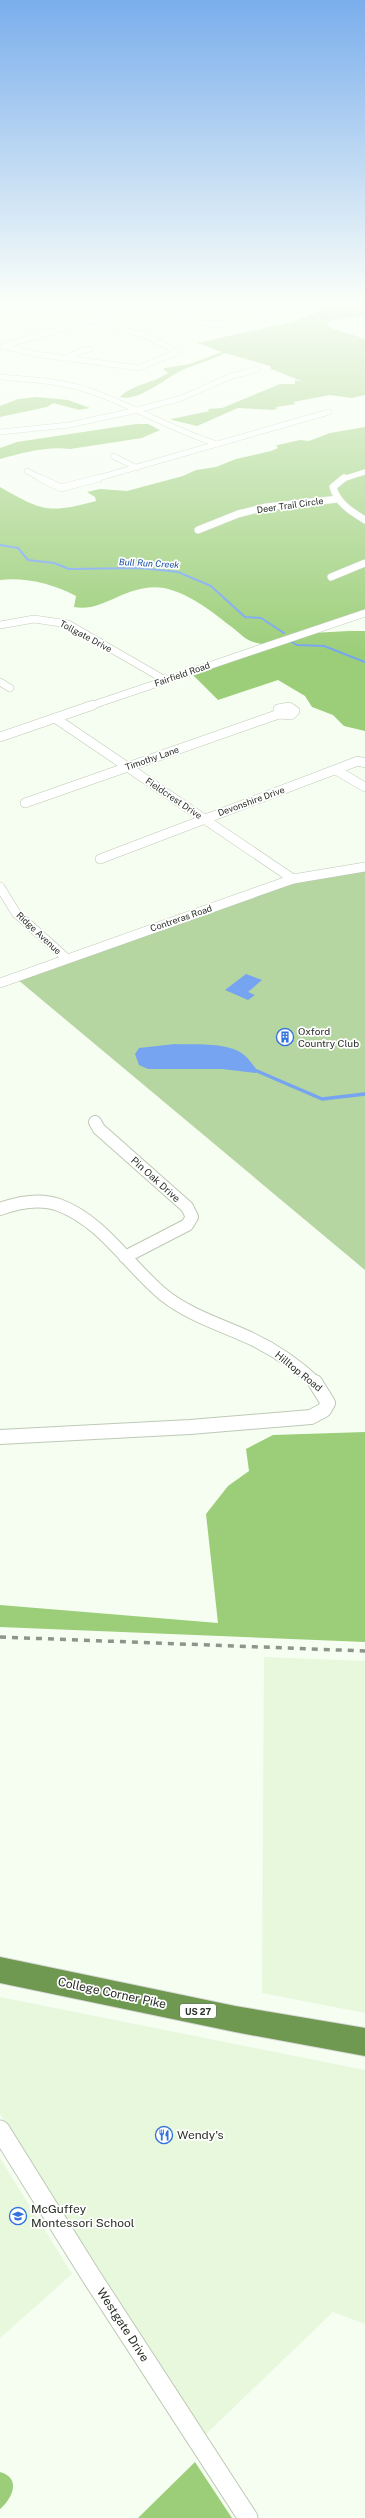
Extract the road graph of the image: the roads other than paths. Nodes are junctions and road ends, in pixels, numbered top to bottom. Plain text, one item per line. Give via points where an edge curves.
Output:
1 (91, 420) edge
2 (153, 420) edge
3 (303, 420) edge
4 (0, 432) edge
5 (217, 444) junction
6 (113, 456) dead end
7 (137, 468) junction
8 (27, 471) dead end
9 (365, 472) edge
10 (338, 499) junction
11 (365, 520) edge
12 (198, 530) dead end
13 (365, 563) edge
14 (331, 577) dead end
15 (365, 613) edge
16 (0, 625) edge
17 (165, 680) junction
18 (0, 682) edge
19 (10, 688) dead end
20 (279, 714) dead end
21 (55, 718) junction
22 (0, 737) edge
23 (365, 754) edge
24 (362, 762) edge
25 (129, 767) junction
26 (336, 770) junction
27 (365, 787) edge
28 (25, 803) dead end
29 (205, 819) junction
30 (100, 859) dead end
31 (365, 867) edge
32 (293, 879) junction
33 (0, 887) edge
34 (66, 958) junction
35 (0, 983) edge
36 (95, 1122) dead end
37 (0, 1209) edge
38 (125, 1257) junction
39 (0, 1437) edge
40 (0, 1970) edge
41 (365, 2042) edge
42 (0, 2130) edge
43 (248, 2518) edge

1 - 4 street
2 - 5 street
3 - 5 street
5 - 7 street
6 - 7 street
7 - 8 street via 61,488
9 - 10 street via 337,481 333,486
10 - 11 street
10 - 12 street, Deer Trail Circle via 266,507 238,514
13 - 14 street
15 - 17 street, Fairfield Road
16 - 17 street, Tollgate Drive via 30,618 57,620
17 - 21 street, Fairfield Road
18 - 19 street
20 - 25 street, Timothy Lane
21 - 22 street, Fairfield Road
21 - 25 street, Fieldcrest Drive
23 - 24 street, Devonshire Drive via 356,756
24 - 26 street, Devonshire Drive
25 - 28 street, Timothy Lane
25 - 29 street, Fieldcrest Drive
26 - 27 street
26 - 29 street, Devonshire Drive
29 - 30 street, Devonshire Drive
29 - 32 street, Fieldcrest Drive
31 - 32 street, Contreras Road
32 - 34 street, Contreras Road
33 - 34 street, Ridge Avenue via 16,913
34 - 35 street, Contreras Road
36 - 38 street, Pin Oak Drive via 99,1129 187,1207 192,1217 188,1225
37 - 38 street, Hilltop Road via 42,1200 60,1205 98,1232
38 - 39 street, Hilltop Road via 159,1291 179,1306 263,1344 290,1361 325,1392 328,1403 324,1410 311,1417 249,1423
40 - 41 highway, College Corner Pike / US 27 via 240,2020
42 - 43 street, Westgate Drive

